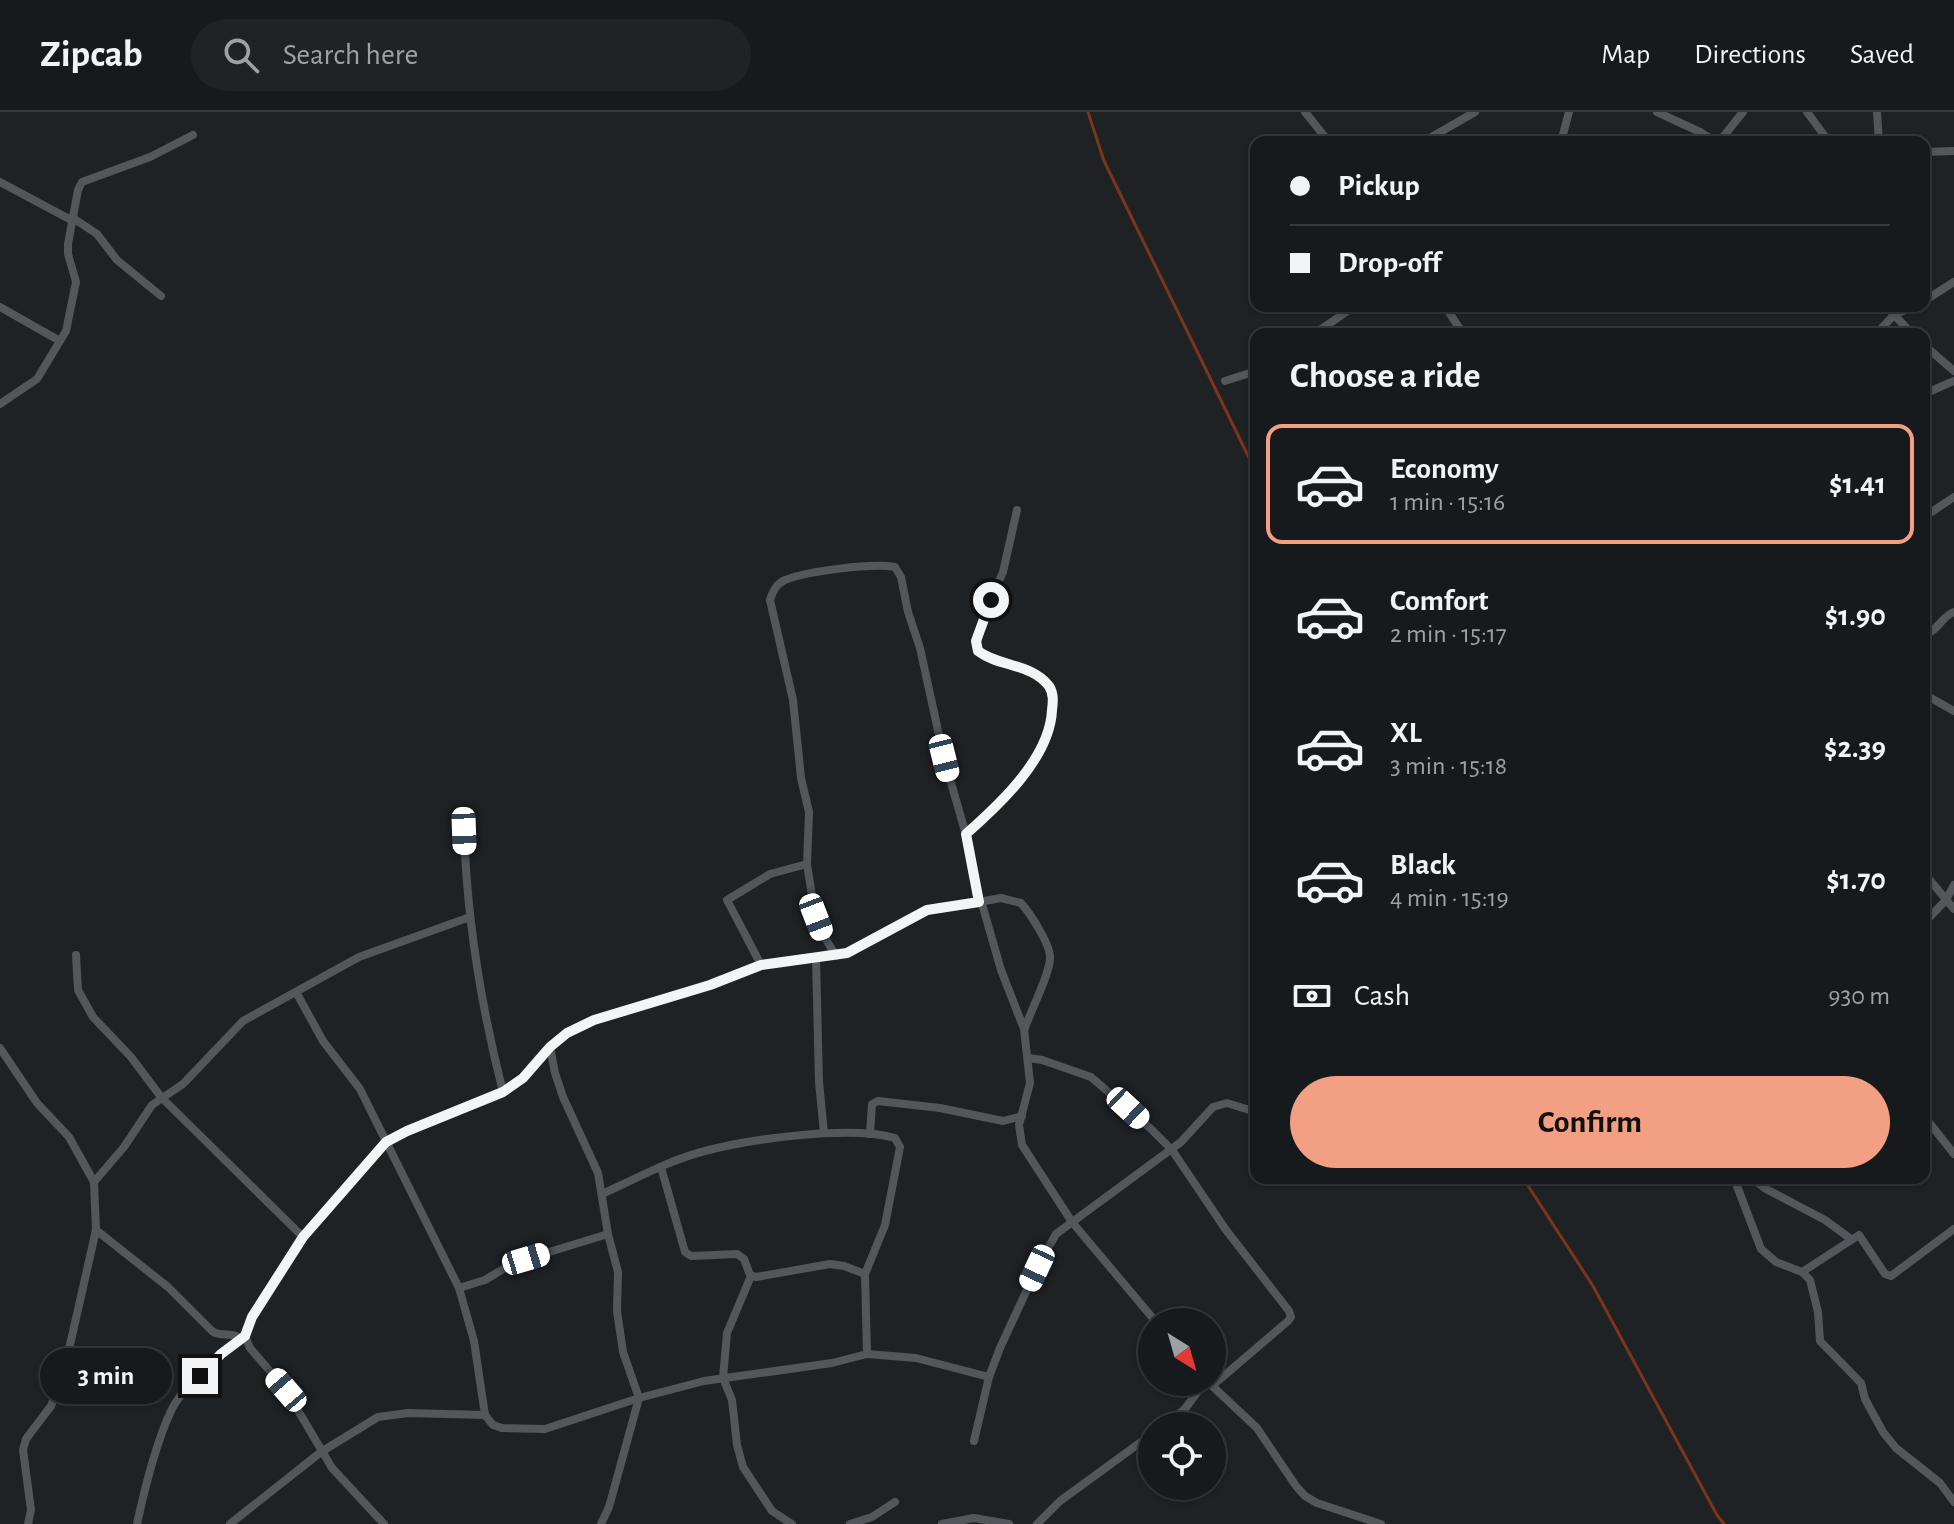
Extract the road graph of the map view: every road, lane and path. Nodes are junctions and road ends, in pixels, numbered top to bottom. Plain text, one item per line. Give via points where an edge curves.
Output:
1 (1305, 112) edge
2 (1475, 112) edge
3 (1569, 112) edge
4 (1657, 112) edge
5 (1743, 112) edge
6 (1807, 112) edge
7 (1877, 112) edge
8 (193, 135) dead end
9 (1324, 136) edge
10 (1433, 136) edge
11 (1563, 136) edge
12 (1705, 136) edge
13 (1722, 136) edge
14 (1825, 136) edge
15 (1879, 136) edge
16 (1954, 151) edge
17 (1930, 152) edge
18 (0, 182) edge
19 (73, 219) junction
20 (1954, 282) edge
21 (161, 296) dead end
22 (1930, 297) edge
23 (0, 307) edge
24 (1346, 312) edge
25 (1891, 312) edge
26 (1901, 312) edge
27 (1894, 315) junction
28 (1323, 328) edge
29 (1882, 328) edge
30 (1906, 328) edge
31 (60, 341) junction
32 (1930, 350) edge
33 (1954, 371) edge
34 (1250, 373) edge
35 (1225, 381) dead end
36 (1954, 381) edge
37 (1930, 391) edge
38 (0, 404) edge
39 (1954, 497) edge
40 (1017, 510) dead end
41 (1930, 513) edge
42 (1954, 612) edge
43 (1930, 632) edge
44 (1930, 697) edge
45 (1954, 711) edge
46 (464, 831) dead end
47 (966, 834) junction
48 (807, 864) junction
49 (1930, 880) edge
50 (1954, 885) edge
51 (1946, 900) junction
52 (979, 902) junction
53 (1954, 909) edge
54 (470, 917) junction
55 (1930, 917) edge
56 (76, 955) dead end
57 (836, 956) junction
58 (816, 958) junction
59 (761, 965) junction
60 (296, 992) junction
61 (1024, 1029) junction
62 (550, 1047) junction
63 (0, 1048) edge
64 (1029, 1058) junction
65 (503, 1092) junction
66 (161, 1097) junction
67 (1250, 1110) edge
68 (1022, 1116) junction
69 (1930, 1124) edge
70 (824, 1133) junction
71 (870, 1134) junction
72 (386, 1142) junction
73 (1172, 1150) junction
74 (1954, 1154) edge
75 (661, 1167) junction
76 (94, 1182) junction
77 (1737, 1184) edge
78 (1760, 1184) edge
79 (602, 1194) junction
80 (1072, 1222) junction
81 (1954, 1229) edge
82 (96, 1230) junction
83 (608, 1234) junction
84 (303, 1237) junction
85 (1851, 1239) junction
86 (1802, 1272) junction
87 (865, 1274) junction
88 (751, 1276) junction
89 (459, 1288) junction
90 (1144, 1308) edge
91 (243, 1337) junction
92 (867, 1354) junction
93 (1226, 1370) edge
94 (989, 1377) junction
95 (723, 1378) junction
96 (1197, 1396) edge
97 (1223, 1396) edge
98 (639, 1398) junction
99 (1181, 1412) edge
100 (485, 1415) junction
101 (974, 1441) dead end
102 (1138, 1444) edge
103 (321, 1452) junction
104 (895, 1502) dead end
105 (1954, 1502) edge
106 (995, 1522) edge
107 (28, 1524) edge
108 (137, 1524) edge
109 (230, 1524) edge
110 (384, 1524) edge
111 (601, 1524) edge
112 (792, 1524) edge
113 (850, 1524) edge
114 (942, 1524) edge
115 (1009, 1524) edge
116 (1037, 1524) edge
117 (1381, 1524) edge

1 - 9 street
2 - 10 street
3 - 11 street
4 - 12 street
5 - 13 street
6 - 14 street
7 - 15 street
8 - 19 street via 82,182
16 - 17 street
18 - 19 street
19 - 21 street via 97,234 117,260
19 - 31 street via 68,254 76,282
20 - 22 street
23 - 31 street
24 - 28 street
25 - 27 street
26 - 27 street
27 - 29 street
27 - 30 street
31 - 38 street via 32,384
32 - 33 street
34 - 35 street
36 - 37 street
39 - 41 street
40 - 47 street via 1003,572 976,647 1045,682 1053,698 1052,717 1042,746 1017,784
42 - 43 street
44 - 45 street
46 - 54 street
47 - 48 street via 898,570 868,565 807,575 784,580 770,600 793,700 809,812
47 - 52 street
48 - 57 street via 816,917
48 - 59 street via 770,874 727,900
49 - 51 street
50 - 51 street
51 - 53 street
51 - 55 street
52 - 57 street via 927,910
52 - 61 street
52 - 61 street via 1001,898 1021,903 1049,948 1048,969
54 - 60 street via 378,949
54 - 65 street via 485,1023
56 - 66 street via 78,990 87,1008
57 - 58 street
58 - 59 street
58 - 70 street
59 - 62 street via 594,1020
60 - 66 street via 243,1021 183,1084
60 - 72 street via 323,1041 360,1089
61 - 64 street
62 - 65 street
62 - 79 street via 563,1097 595,1162
63 - 76 street via 37,1103 69,1137
64 - 68 street via 1029,1096
64 - 73 street via 1091,1077
65 - 72 street
66 - 76 street
66 - 84 street
67 - 73 street via 1221,1103
68 - 71 street via 1003,1121 878,1101 872,1103
68 - 80 street via 1019,1135 1027,1155
69 - 74 street
70 - 71 street
70 - 75 street via 705,1151
71 - 87 street via 895,1138 900,1147 885,1225
72 - 84 street
72 - 89 street
73 - 80 street
73 - 93 street via 1290,1314
75 - 79 street
75 - 88 street via 685,1252 694,1258 737,1254
76 - 82 street
77 - 86 street via 1761,1249
78 - 85 street
79 - 83 street
80 - 90 street
80 - 94 street via 1056,1234 1037,1267
81 - 85 street via 1889,1276 1863,1238
82 - 91 street via 168,1287 212,1331
82 - 107 street via 56,1394 23,1450
83 - 89 street via 513,1263
83 - 98 street via 618,1272 623,1352
84 - 91 street
85 - 86 street
86 - 105 street via 1810,1280 1820,1341 1861,1383 1865,1399 1896,1448 1940,1483
87 - 88 street via 830,1264
87 - 92 street
88 - 95 street via 727,1333
89 - 100 street via 474,1341
91 - 103 street via 286,1390
91 - 108 street via 171,1409
92 - 94 street via 916,1358
92 - 95 street
94 - 101 street
95 - 98 street
95 - 112 street via 743,1467 772,1511
96 - 99 street
97 - 117 street via 1257,1428 1305,1496
98 - 100 street via 545,1429 497,1427
98 - 111 street
100 - 103 street via 389,1414
102 - 116 street
103 - 109 street
103 - 110 street
104 - 113 street
106 - 114 street via 974,1518
106 - 115 street

